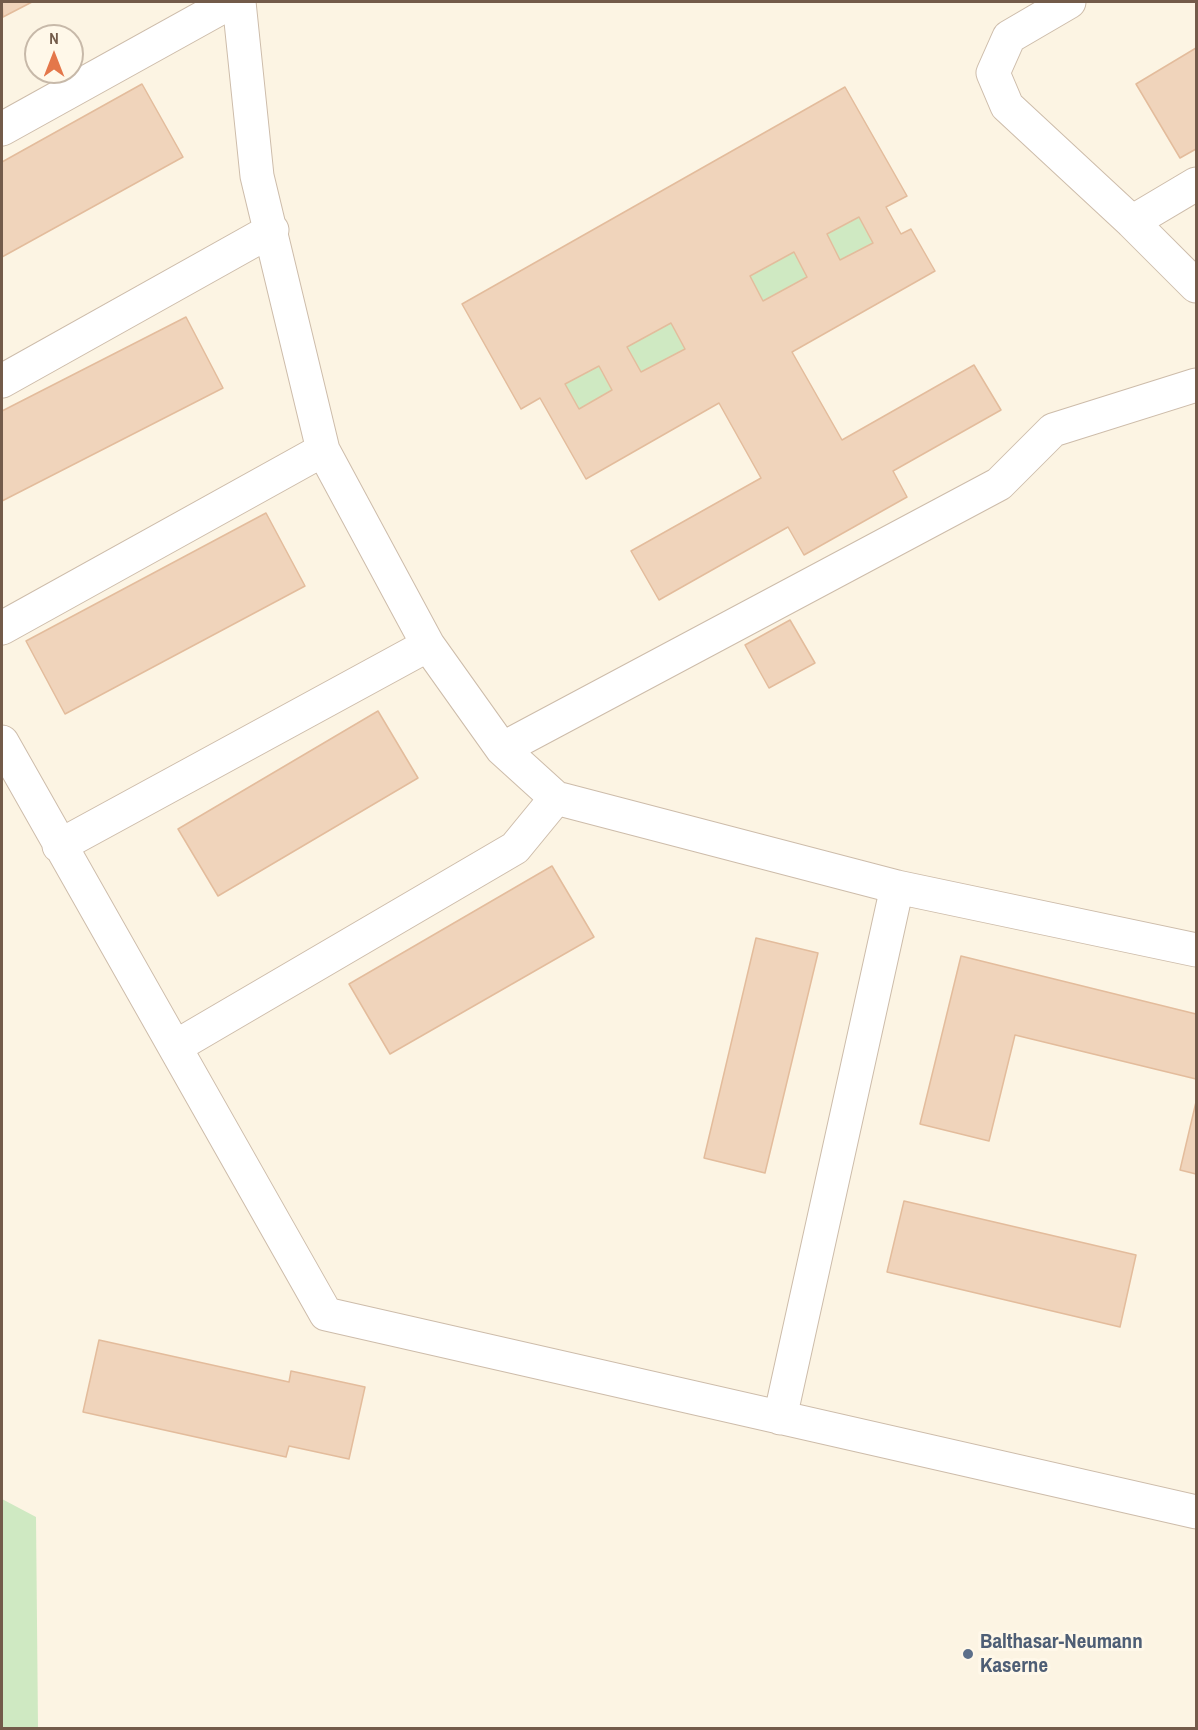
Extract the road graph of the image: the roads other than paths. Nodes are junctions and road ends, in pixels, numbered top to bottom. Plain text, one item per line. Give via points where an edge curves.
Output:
1 (231, 2) edge
2 (239, 2) edge
3 (1069, 2) edge
4 (2, 129) edge
5 (1197, 184) edge
6 (1132, 222) junction
7 (272, 230) junction
8 (1197, 286) edge
9 (2, 381) edge
10 (1197, 386) edge
11 (323, 450) junction
12 (2, 628) edge
13 (428, 645) junction
14 (2, 742) edge
15 (502, 749) junction
16 (556, 798) junction
17 (59, 846) junction
18 (897, 887) junction
19 (1197, 950) edge
20 (175, 1047) junction
21 (780, 1418) junction
22 (1197, 1512) edge

1 - 4 lane
2 - 7 lane via 257,176
3 - 6 lane via 1009,37 993,73 1007,106
5 - 6 lane
6 - 8 lane
7 - 9 lane
7 - 11 lane
10 - 15 lane via 1053,430 999,484
11 - 12 lane
11 - 13 lane
13 - 15 lane
13 - 17 lane
14 - 17 lane
15 - 16 lane
16 - 18 lane
16 - 20 lane via 515,848
17 - 20 lane
18 - 19 lane
18 - 21 lane
20 - 21 lane via 326,1314
21 - 22 lane

